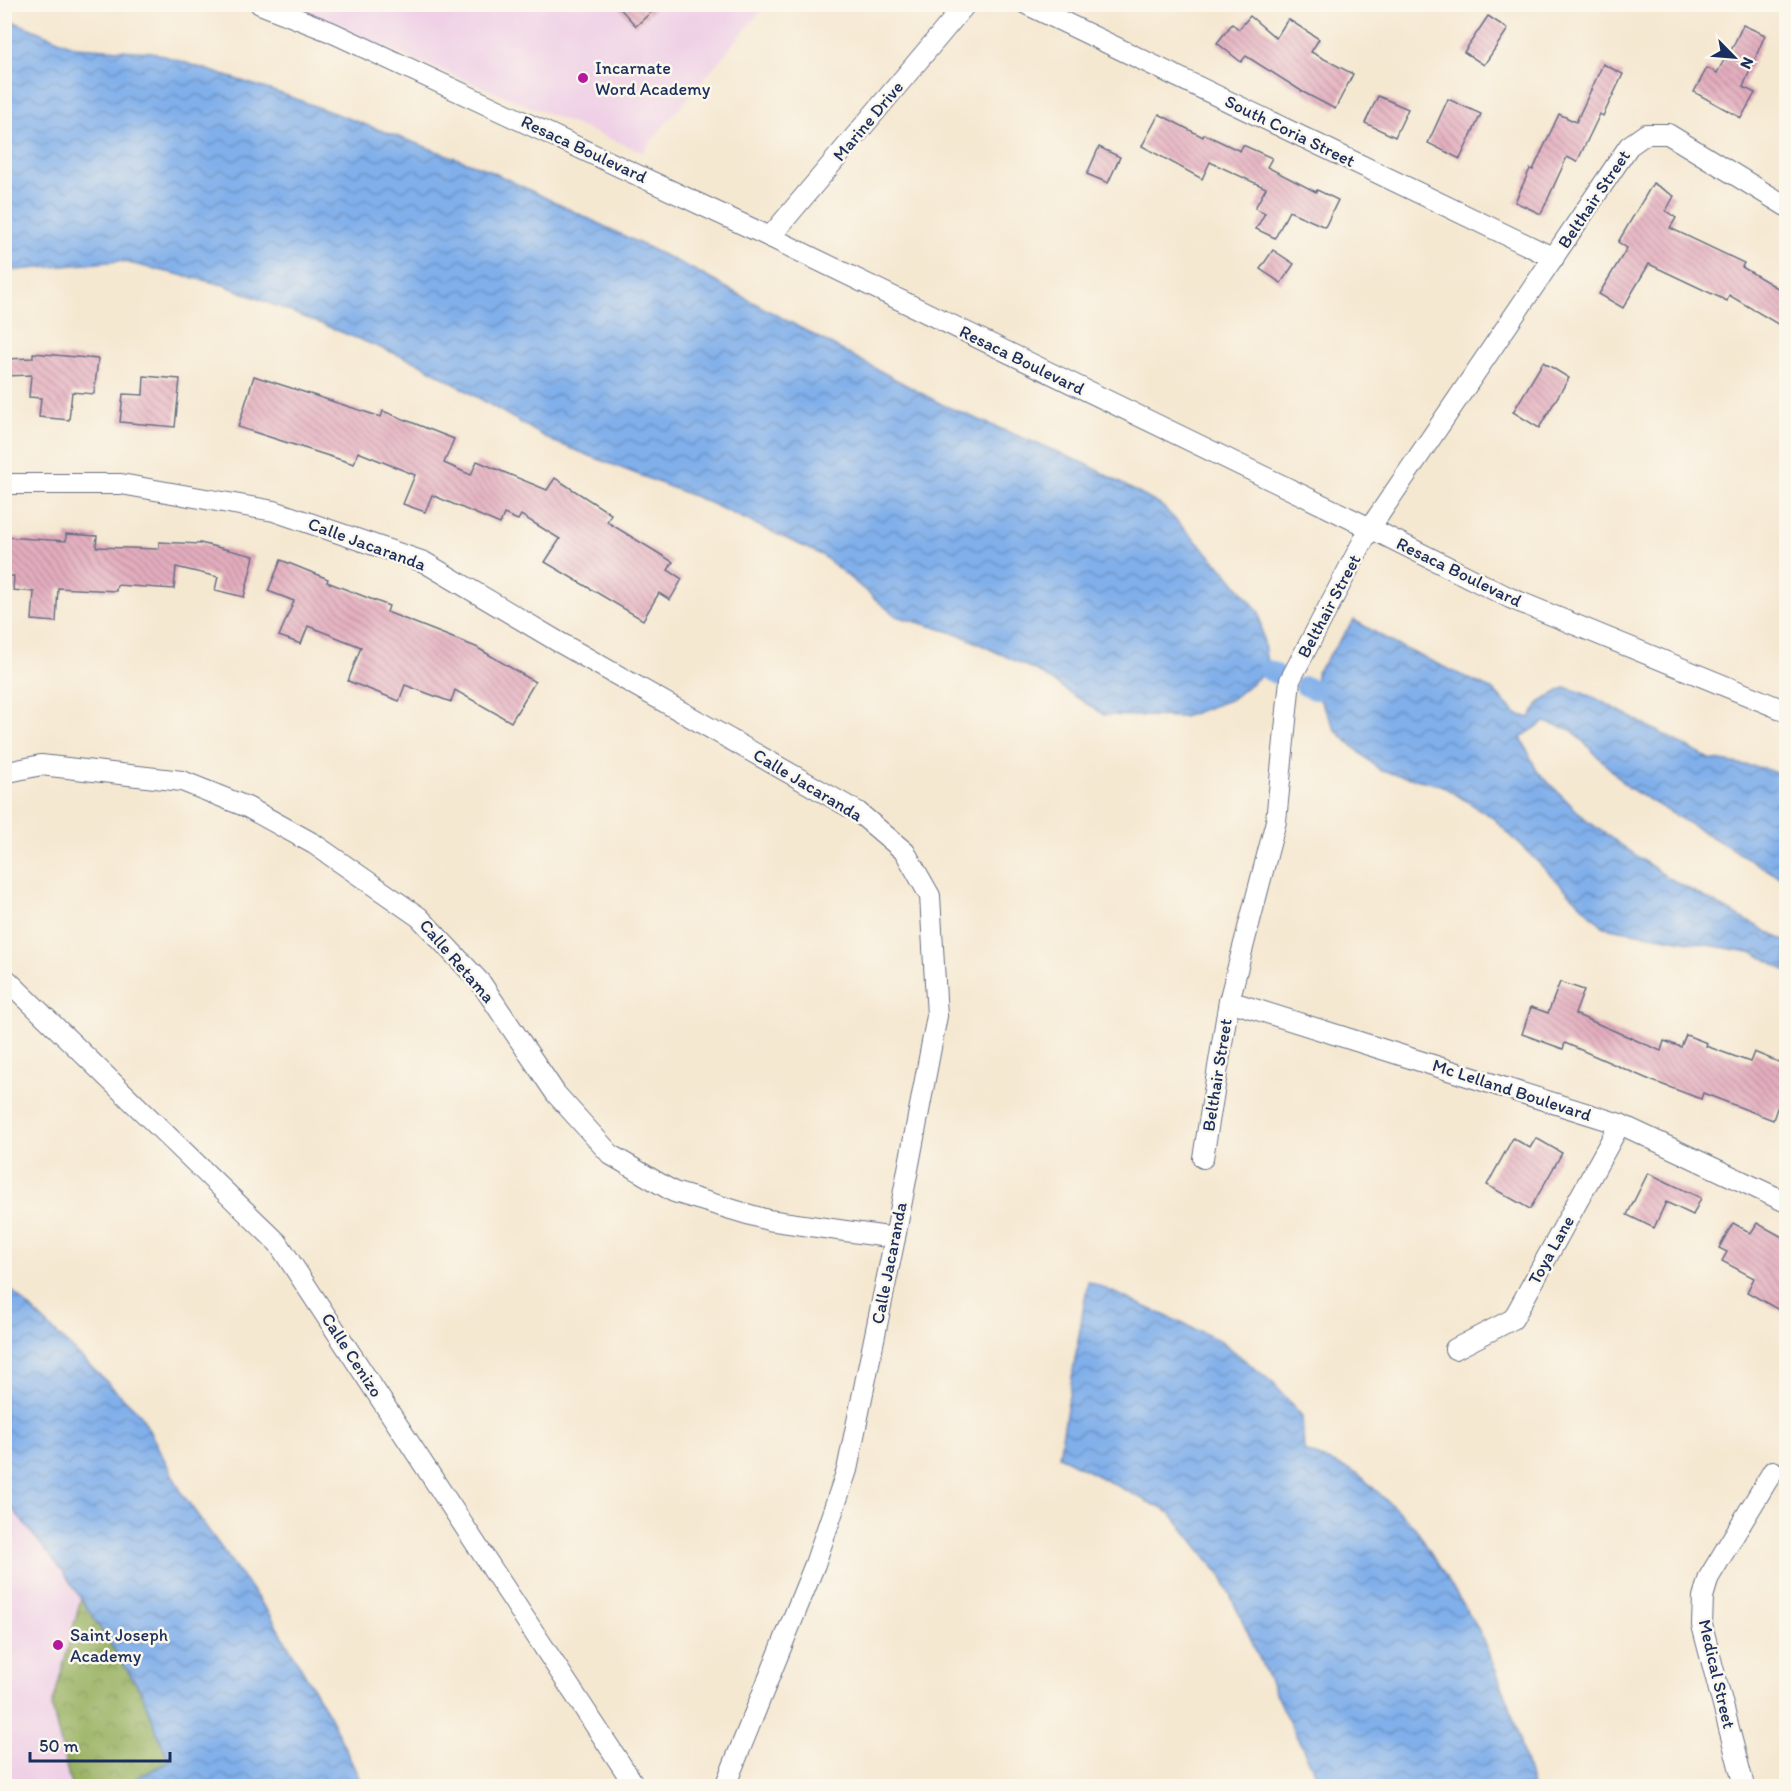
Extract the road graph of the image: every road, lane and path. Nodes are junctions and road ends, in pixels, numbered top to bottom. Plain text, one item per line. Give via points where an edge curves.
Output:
1 (260, 4) edge
2 (966, 4) edge
3 (1026, 4) edge
4 (1786, 206) edge
5 (770, 237) junction
6 (1554, 258) junction
7 (4, 484) edge
8 (1370, 528) junction
9 (1786, 711) edge
10 (4, 773) edge
11 (4, 976) edge
12 (1229, 1000) junction
13 (1620, 1124) junction
14 (1203, 1158) dead end
15 (1786, 1202) edge
16 (895, 1238) junction
17 (1455, 1349) dead end
18 (1773, 1472) dead end
19 (635, 1786) edge
20 (725, 1786) edge
21 (1744, 1786) edge

1 - 5 street, Resaca Boulevard via 331,32
2 - 5 street, Marine Drive
3 - 6 street, South Coria Street
4 - 6 street, Belthair Street via 1668,134 1646,134 1629,146
5 - 8 street, Resaca Boulevard
6 - 8 street, Belthair Street
7 - 16 street, Calle Jacaranda via 121,484 274,511 424,562 858,812 905,852 930,896 937,1016
8 - 9 street, Resaca Boulevard via 1510,598
8 - 12 street, Belthair Street via 1290,680 1276,821
10 - 16 street, Calle Retama via 40,765 182,781 248,807 314,844 419,917 481,982 556,1095 611,1155 674,1192 716,1205 768,1220
11 - 19 street, Calle Cenizo via 278,1243
12 - 13 street, Mc Lelland Boulevard
12 - 14 street, Belthair Street
13 - 15 street, Mc Lelland Boulevard
13 - 17 street, Toya Lane via 1513,1319
16 - 20 street, Calle Jacaranda via 847,1470 815,1564
18 - 21 street, Medical Street via 1709,1578 1703,1597 1702,1625

